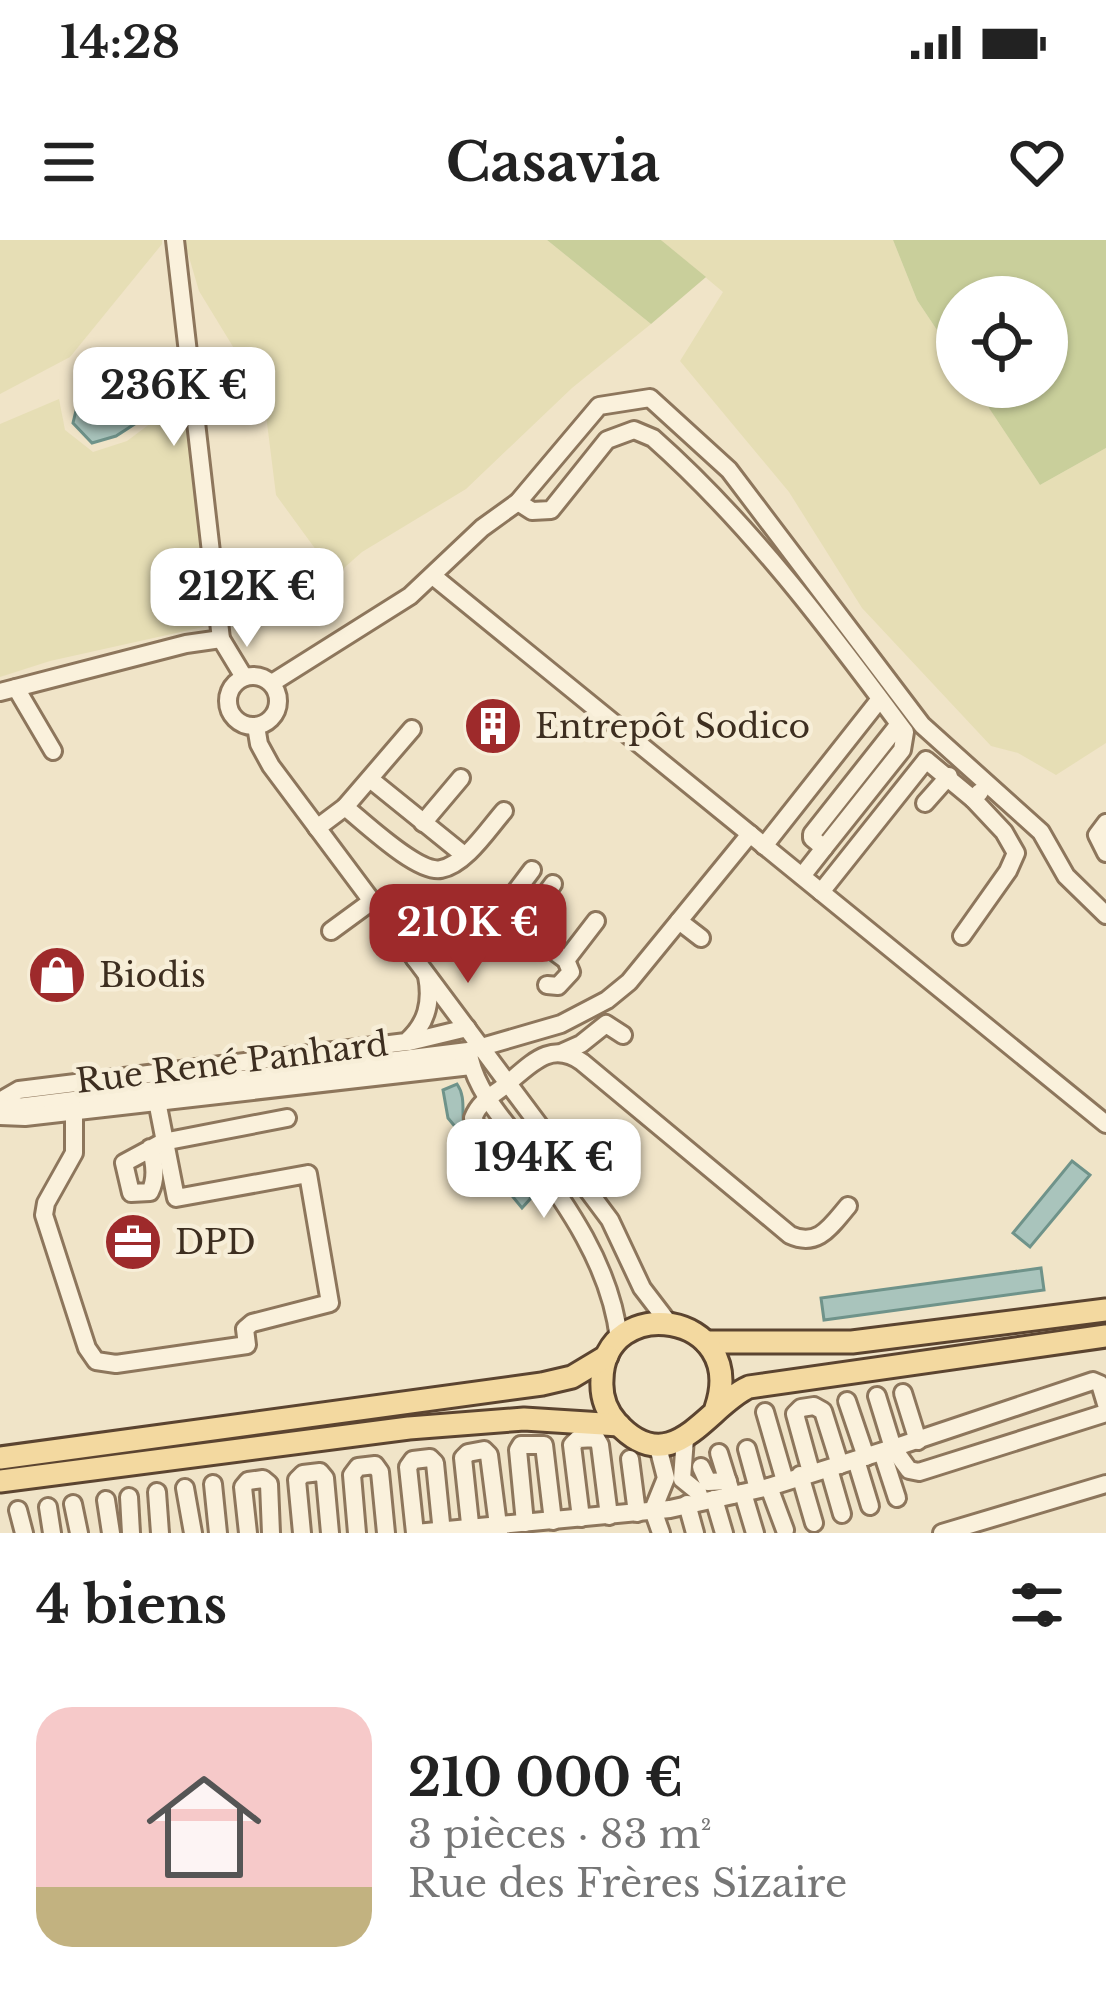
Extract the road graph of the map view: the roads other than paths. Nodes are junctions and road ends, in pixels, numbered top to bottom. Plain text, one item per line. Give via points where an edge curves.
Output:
1 (175, 240) edge
2 (720, 461) junction
3 (700, 482) junction
4 (518, 502) junction
5 (784, 542) junction
6 (768, 555) junction
7 (434, 576) junction
8 (819, 604) junction
9 (221, 639) junction
10 (861, 658) junction
11 (244, 677) junction
12 (272, 683) junction
13 (8, 690) edge
14 (880, 699) junction
15 (256, 726) junction
16 (412, 730) dead end
17 (53, 752) dead end
18 (949, 776) junction
19 (461, 778) dead end
20 (370, 779) junction
21 (986, 784) junction
22 (974, 800) junction
23 (925, 803) dead end
24 (345, 807) junction
25 (504, 811) dead end
26 (423, 823) junction
27 (1106, 823) edge
28 (317, 828) junction
29 (757, 840) junction
30 (1106, 853) edge
31 (464, 855) junction
32 (532, 870) dead end
33 (802, 877) junction
34 (553, 884) dead end
35 (821, 892) junction
36 (372, 901) junction
37 (501, 911) junction
38 (1106, 915) edge
39 (596, 921) dead end
40 (680, 921) junction
41 (522, 926) junction
42 (331, 931) dead end
43 (962, 936) dead end
44 (701, 938) dead end
45 (415, 959) junction
46 (566, 960) junction
47 (427, 975) junction
48 (548, 985) dead end
49 (467, 1028) junction
50 (623, 1036) dead end
51 (406, 1042) junction
52 (563, 1052) junction
53 (474, 1055) junction
54 (510, 1081) junction
55 (487, 1099) junction
56 (157, 1101) junction
57 (0, 1109) edge
58 (74, 1112) junction
59 (287, 1118) dead end
60 (1106, 1124) edge
61 (159, 1146) junction
62 (848, 1206) dead end
63 (1106, 1310) edge
64 (668, 1322) junction
65 (1106, 1336) edge
66 (706, 1342) junction
67 (613, 1348) junction
68 (903, 1393) dead end
69 (877, 1396) dead end
70 (847, 1400) dead end
71 (716, 1408) junction
72 (1106, 1409) edge
73 (765, 1412) dead end
74 (619, 1425) junction
75 (686, 1438) junction
76 (918, 1441) junction
77 (657, 1443) junction
78 (747, 1448) dead end
79 (719, 1454) dead end
80 (0, 1458) edge
81 (630, 1459) dead end
82 (701, 1467) dead end
83 (0, 1481) edge
84 (213, 1484) dead end
85 (1106, 1484) edge
86 (185, 1488) dead end
87 (158, 1492) dead end
88 (695, 1496) edge
89 (129, 1497) dead end
90 (897, 1498) dead end
91 (106, 1500) dead end
92 (73, 1504) dead end
93 (869, 1506) dead end
94 (47, 1507) dead end
95 (18, 1510) dead end
96 (842, 1514) dead end
97 (814, 1523) dead end
98 (498, 1529) edge
99 (785, 1530) dead end
100 (470, 1531) edge
101 (442, 1532) edge
102 (24, 1533) edge
103 (52, 1533) edge
104 (79, 1533) edge
105 (111, 1533) edge
106 (131, 1533) edge
107 (160, 1533) edge
108 (193, 1533) edge
109 (218, 1533) edge
110 (248, 1533) edge
111 (272, 1533) edge
112 (302, 1533) edge
113 (330, 1533) edge
114 (357, 1533) edge
115 (386, 1533) edge
116 (415, 1533) edge
117 (628, 1533) edge
118 (662, 1533) edge
119 (695, 1533) edge
120 (724, 1533) edge
121 (755, 1533) edge
122 (942, 1533) edge

1 - 9 street
2 - 3 street
2 - 4 street via 650,398 598,406
2 - 5 street
3 - 4 street via 634,430 607,440 551,510
3 - 6 street
4 - 7 street
5 - 6 street
5 - 8 street
6 - 8 street
7 - 12 street
7 - 29 street
8 - 10 street
9 - 11 street
9 - 13 street
10 - 14 street
10 - 21 street
11 - 12 street
11 - 15 street via 228,700 242,724
12 - 15 street via 278,710
13 - 17 street
14 - 29 street
14 - 33 street via 899,724 812,834 824,848
15 - 28 street via 271,766
16 - 20 street
18 - 22 street
18 - 23 street
18 - 35 street via 926,760
19 - 26 street
20 - 24 street
20 - 26 street
21 - 22 street
21 - 38 street via 1041,832 1066,876
22 - 43 street via 1016,853
24 - 28 street
24 - 31 street via 421,867 441,869
25 - 31 street
26 - 31 street
27 - 30 street via 1097,835
28 - 36 street
29 - 33 street
29 - 40 street
32 - 37 street
33 - 35 street
34 - 41 street
35 - 60 street
36 - 42 street
36 - 45 street
37 - 41 street
37 - 45 street via 479,903
39 - 46 street
40 - 44 street
40 - 53 street via 607,1000
41 - 46 street
45 - 47 street
46 - 48 street via 571,972
47 - 49 street
47 - 51 street, Rue René Panhard via 428,1008
49 - 51 street
49 - 53 street
50 - 52 street via 606,1024
51 - 57 street, Rue René Panhard via 19,1090
52 - 54 street via 531,1062
52 - 62 street via 790,1234 815,1239
53 - 54 street
53 - 55 street
53 - 56 street, Rue René Panhard
53 - 57 street
54 - 55 street
54 - 64 street via 610,1220
55 - 67 street via 586,1240 603,1276
56 - 58 street, Rue René Panhard
56 - 61 street
57 - 58 street, Rue René Panhard
58 - 61 street via 74,1153 44,1216 96,1360 247,1345 244,1329 252,1323 330,1304 308,1174 176,1198
59 - 61 street
63 - 66 main road via 869,1341
64 - 66 main road
64 - 67 main road via 634,1329
65 - 71 main road via 749,1387
66 - 71 main road via 720,1367
67 - 74 main road via 602,1370 604,1400
67 - 80 main road via 572,1377 542,1384
68 - 76 street
69 - 88 street
70 - 88 street
71 - 75 main road
72 - 76 street via 1093,1381
72 - 88 street via 919,1472
73 - 88 street
74 - 77 main road
74 - 83 main road via 524,1419 409,1428
75 - 77 main road
75 - 88 street
76 - 88 street
77 - 88 street
78 - 88 street
79 - 88 street
81 - 88 street
82 - 88 street via 708,1482
84 - 109 street
85 - 122 street
86 - 108 street
87 - 107 street
88 - 90 street
88 - 93 street
88 - 96 street
88 - 97 street
88 - 98 street
88 - 99 street
88 - 117 street
88 - 118 street
88 - 119 street
88 - 120 street
88 - 121 street
89 - 106 street
91 - 105 street
92 - 104 street
94 - 103 street
95 - 102 street
98 - 100 street
98 - 100 street via 484,1450 463,1458
100 - 101 street
101 - 116 street
101 - 116 street via 430,1457 408,1467
110 - 111 street via 243,1487 263,1479
112 - 113 street via 297,1480 320,1472
114 - 115 street via 352,1475 375,1465

